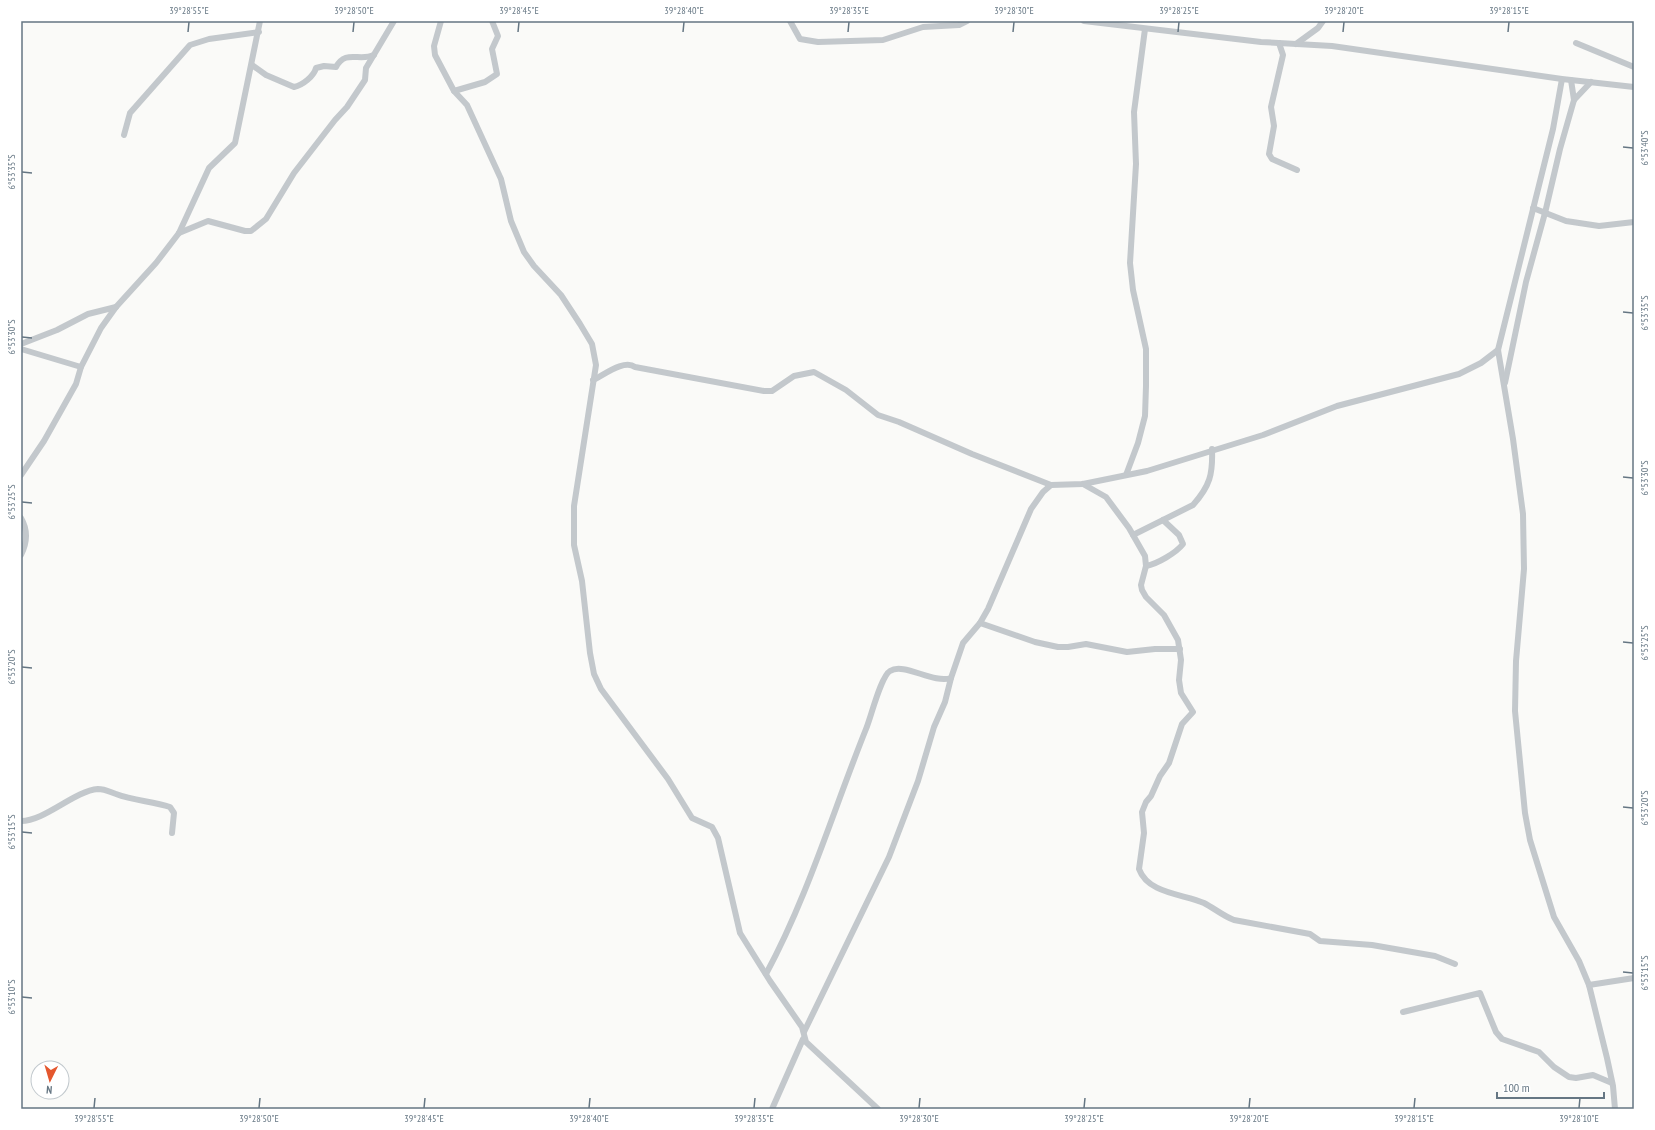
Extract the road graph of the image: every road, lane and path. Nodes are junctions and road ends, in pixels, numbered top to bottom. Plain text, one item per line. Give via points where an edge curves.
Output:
1 (260, 21) edge
2 (394, 21) edge
3 (441, 21) edge
4 (492, 21) edge
5 (790, 21) edge
6 (967, 21) edge
7 (1084, 21) edge
8 (1142, 21) edge
9 (1323, 21) edge
10 (1142, 28) junction
11 (258, 32) junction
12 (1279, 43) junction
13 (1576, 43) dead end
14 (1296, 44) junction
15 (375, 54) junction
16 (252, 65) junction
17 (1634, 67) edge
18 (1562, 79) junction
19 (1571, 80) junction
20 (1591, 82) junction
21 (1634, 87) edge
22 (454, 91) junction
23 (1574, 100) junction
24 (124, 135) dead end
25 (1297, 170) dead end
26 (1533, 208) junction
27 (1545, 213) junction
28 (1634, 222) edge
29 (179, 234) junction
30 (116, 307) junction
31 (21, 344) edge
32 (21, 349) edge
33 (1498, 350) junction
34 (81, 367) junction
35 (593, 380) junction
36 (1504, 386) junction
37 (1212, 449) junction
38 (21, 475) edge
39 (1126, 475) junction
40 (1083, 484) junction
41 (1051, 485) junction
42 (21, 518) edge
43 (1163, 520) junction
44 (1133, 536) junction
45 (21, 555) edge
46 (1146, 566) junction
47 (980, 623) junction
48 (1180, 649) junction
49 (952, 678) junction
50 (21, 821) edge
51 (172, 833) dead end
52 (1455, 964) dead end
53 (766, 974) junction
54 (1634, 978) edge
55 (1589, 984) junction
56 (1403, 1012) dead end
57 (804, 1035) junction
58 (1612, 1083) junction
59 (772, 1109) edge
60 (878, 1109) edge
61 (1614, 1109) edge

1 - 11 street
2 - 15 street
3 - 22 street via 434,46 435,55
4 - 22 street via 498,36 492,49 498,74 485,82
5 - 6 street via 800,39 818,42 883,40 923,27 959,25
7 - 10 street
8 - 10 street
9 - 14 street via 1318,28
10 - 12 street
10 - 39 street via 1134,112 1136,164 1130,263 1146,349 1145,416
11 - 16 street
11 - 24 street via 209,39 190,45 130,113
12 - 14 street
12 - 25 street via 1283,55 1271,107 1274,126 1269,154 1272,159
13 - 17 street
14 - 18 street via 1339,47
15 - 16 street via 368,58 347,57 336,67 316,68 315,73 298,86 266,75
15 - 29 street via 366,68 365,80 347,107 294,173 266,219 252,230 245,231 208,221
16 - 29 street via 235,143 209,168
18 - 19 street
18 - 26 street via 1553,129
19 - 20 street
19 - 23 street
20 - 21 street
20 - 23 street
22 - 35 street via 467,105 501,179 511,221 524,252 561,295 592,344 596,365
23 - 27 street
26 - 27 street
26 - 33 street
27 - 28 street via 1566,221 1599,226
27 - 36 street via 1526,282
29 - 30 street
30 - 31 street via 88,314
30 - 34 street
32 - 34 street
33 - 36 street
33 - 37 street via 1481,363 1459,374 1337,406 1263,435
34 - 38 street via 68,400
35 - 41 street via 623,366 632,365 764,391 772,390 794,376 814,372 846,390 878,415
35 - 53 street via 574,506 574,545 582,581 594,674 601,689 668,779 692,818 712,827 718,838 740,933
36 - 55 street via 1523,514 1524,570 1516,661 1515,711 1525,813 1530,840 1554,917
37 - 39 street via 1147,471
37 - 43 street via 1212,477 1206,488 1192,505
39 - 40 street
40 - 41 street
40 - 44 street via 1106,497
41 - 47 street via 1032,509
42 - 45 street via 26,532
43 - 44 street
43 - 46 street via 1179,536 1183,544 1161,560
44 - 46 street via 1145,556
46 - 48 street via 1142,590 1164,614
47 - 48 street via 1058,647 1086,644 1127,652
47 - 49 street via 963,643
48 - 52 street via 1181,693 1193,714 1182,724 1169,763 1142,812 1144,833 1139,869 1141,873 1153,885 1202,902 1234,920 1310,934 1320,941 1372,944 1435,956
49 - 53 street via 937,680 897,668 885,675 873,714 796,915
49 - 57 street via 945,702 938,714 918,782 889,857
50 - 51 street via 98,789 132,800 170,807 174,813
53 - 57 street
54 - 55 street
55 - 58 street
56 - 58 street via 1480,993 1496,1032 1502,1039 1539,1052 1554,1067 1569,1076 1576,1078 1592,1075
57 - 59 street
57 - 60 street via 815,1053
58 - 61 street

